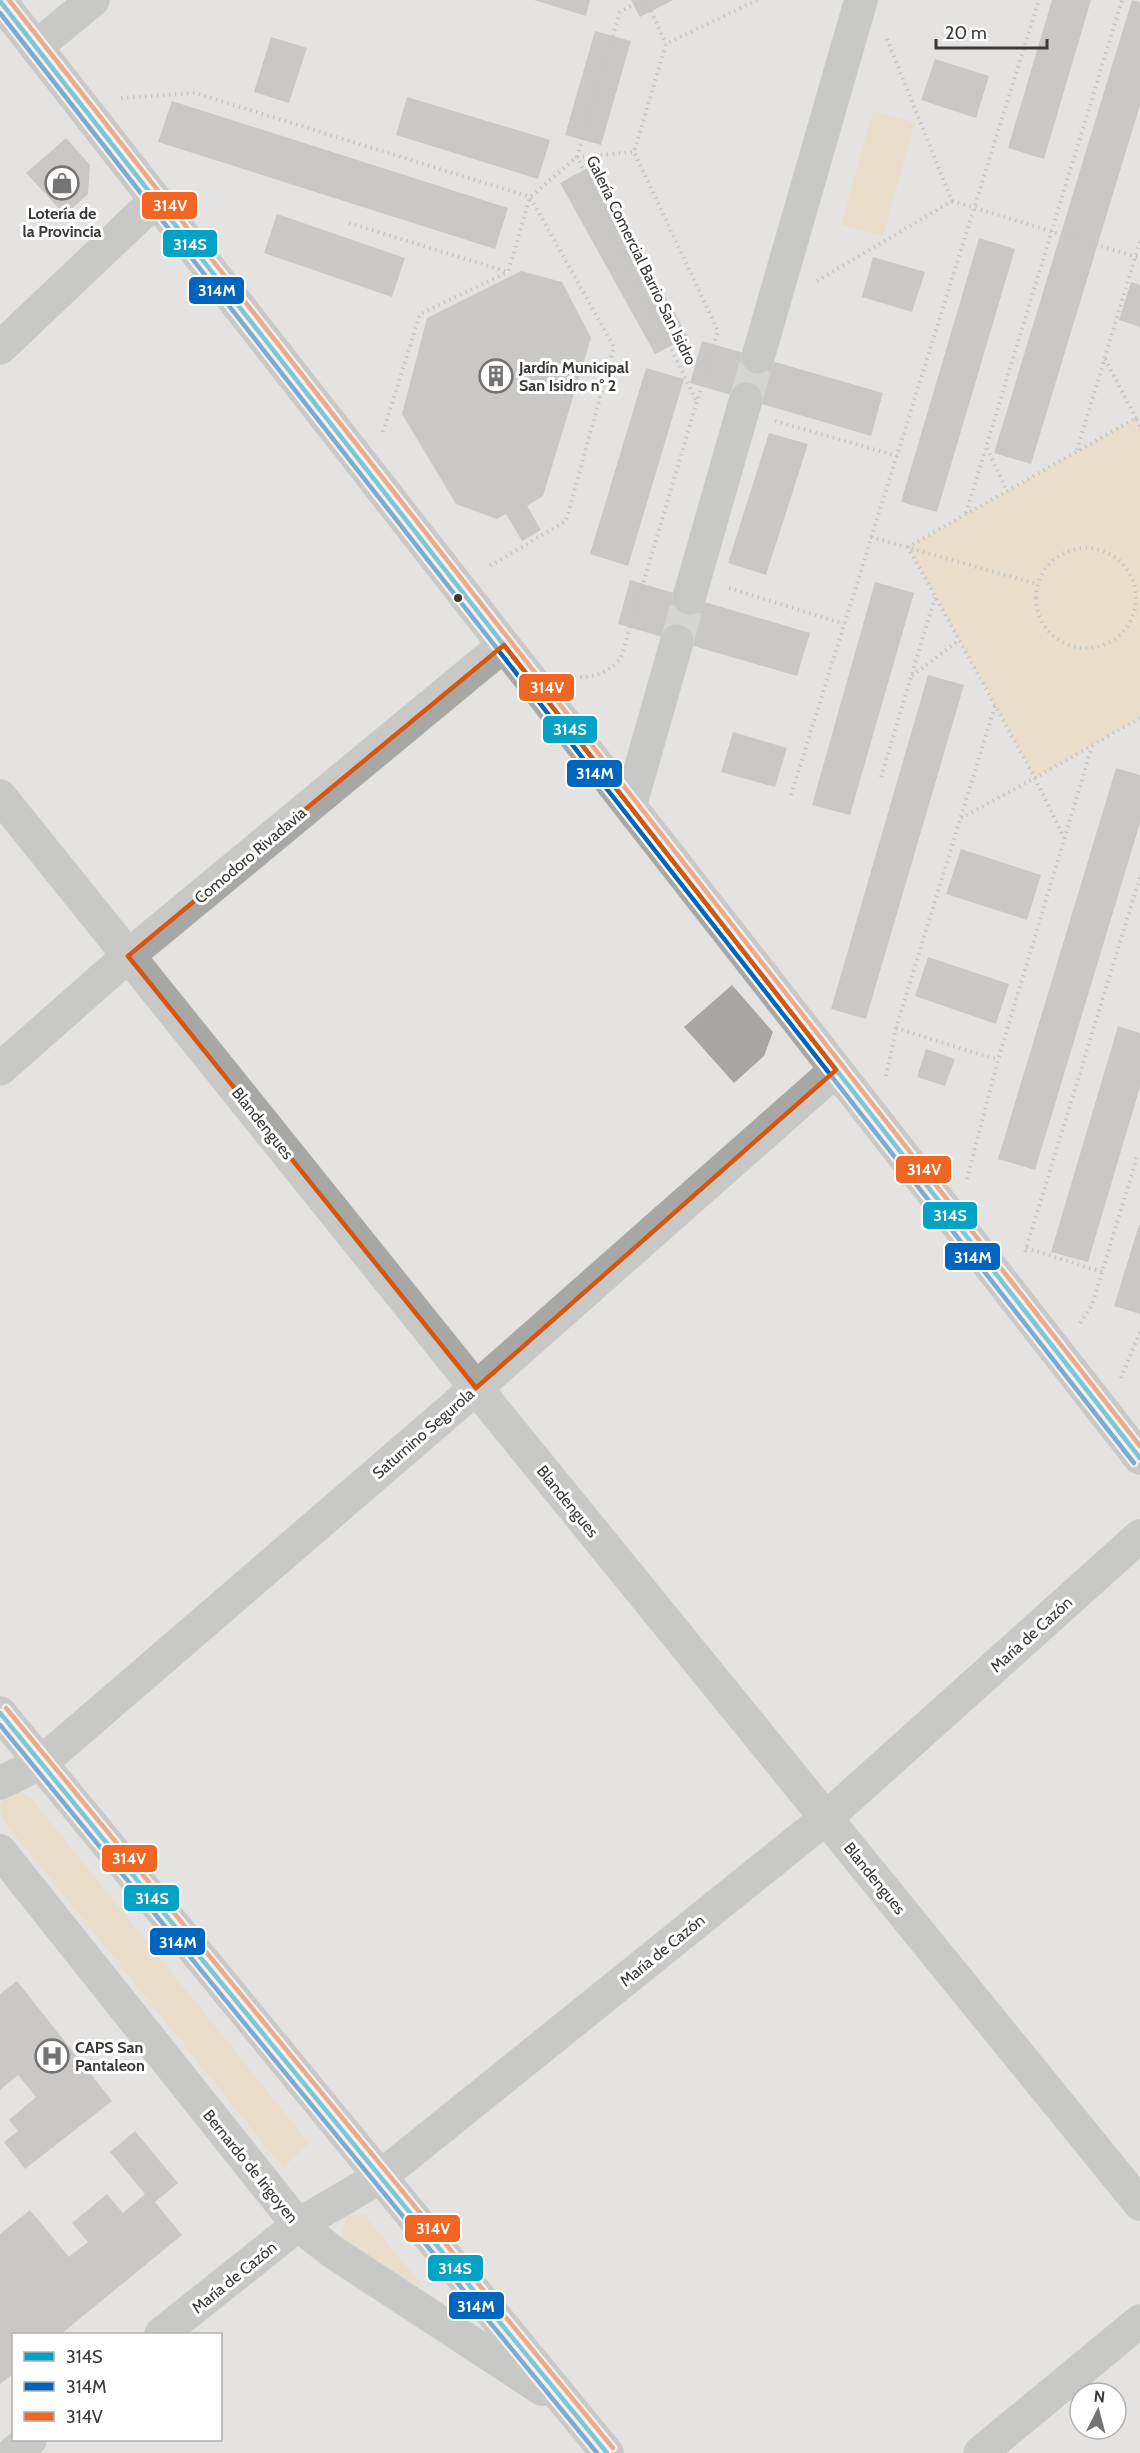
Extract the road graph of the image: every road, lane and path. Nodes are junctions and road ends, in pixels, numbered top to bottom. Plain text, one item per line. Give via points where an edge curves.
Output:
1 (93, 0) edge
2 (641, 0) edge
3 (646, 0) edge
4 (757, 0) edge
5 (861, 0) edge
6 (1039, 0) edge
7 (1122, 0) edge
8 (0, 1) edge
9 (885, 33) dead end
10 (666, 44) junction
11 (36, 47) junction
12 (78, 101) junction
13 (634, 152) junction
14 (578, 157) junction
15 (530, 197) junction
16 (156, 200) junction
17 (952, 201) junction
18 (974, 208) junction
19 (349, 224) dead end
20 (1052, 231) junction
21 (1140, 241) edge
22 (1138, 257) edge
23 (508, 272) junction
24 (809, 286) dead end
25 (0, 348) edge
26 (758, 357) tunnel mouth
27 (1105, 358) junction
28 (697, 402) junction
29 (757, 409) joint
30 (1138, 416) edge
31 (1140, 426) edge
32 (987, 447) junction
33 (1077, 451) junction
34 (897, 456) junction
35 (370, 474) junction
36 (1007, 491) junction
37 (966, 514) junction
38 (872, 537) junction
39 (908, 547) junction
40 (1037, 584) junction
41 (457, 586) junction
42 (720, 586) dead end
43 (935, 597) junction
44 (689, 598) tunnel mouth
45 (1134, 615) junction
46 (1140, 617) edge
47 (844, 624) junction
48 (959, 640) junction
49 (676, 641) tunnel mouth
50 (504, 645) junction
51 (524, 671) junction
52 (911, 677) junction
53 (995, 706) junction
54 (1140, 718) edge
55 (1092, 745) junction
56 (881, 777) dead end
57 (1035, 778) junction
58 (791, 795) dead end
59 (0, 796) edge
60 (630, 806) junction
61 (960, 818) junction
62 (1064, 838) junction
63 (1140, 877) edge
64 (128, 956) junction
65 (896, 1028) junction
66 (998, 1060) junction
67 (0, 1069) edge
68 (836, 1070) junction
69 (877, 1122) junction
70 (1137, 1156) dead end
71 (956, 1223) junction
72 (1026, 1248) junction
73 (1102, 1272) junction
74 (1016, 1300) junction
75 (1140, 1332) edge
76 (1060, 1356) junction
77 (476, 1388) junction
78 (1106, 1415) junction
79 (1140, 1458) edge
80 (1140, 1536) edge
81 (0, 1713) edge
82 (41, 1763) junction
83 (0, 1783) edge
84 (826, 1818) junction
85 (0, 1851) edge
86 (380, 2177) junction
87 (1140, 2204) edge
88 (298, 2225) junction
89 (1140, 2320) edge
90 (162, 2333) edge
91 (570, 2408) junction
92 (28, 2441) edge
93 (13, 2453) edge
94 (607, 2453) edge
95 (980, 2453) edge

1 - 11 street
2 - 14 path, Galería Comercial Barrio San Isidro via 620,12
3 - 10 path
4 - 10 path
5 - 26 street
6 - 18 path
7 - 20 path
8 - 11 street
9 - 17 path
10 - 13 path
11 - 12 street
12 - 15 path via 195,93
12 - 16 street
13 - 14 path
13 - 28 path via 718,331
14 - 15 path
14 - 28 path, Galería Comercial Barrio San Isidro
15 - 23 path
15 - 41 path via 614,347 566,521
16 - 25 street
16 - 35 street
17 - 18 path
17 - 24 path
18 - 20 path
18 - 34 path
19 - 23 path
20 - 22 path
20 - 32 path
21 - 22 path
22 - 27 path
23 - 35 path via 420,314
27 - 30 path
27 - 33 path
28 - 51 path via 621,658 611,670 588,678
29 - 34 path
29 - 44 street
30 - 31 path
30 - 33 path
32 - 36 path
32 - 37 path
33 - 36 path
34 - 38 path
35 - 41 street
36 - 37 path
37 - 39 path
38 - 39 path
38 - 47 path
39 - 40 path
39 - 43 path
40 - 45 path via 1039,618 1056,638 1079,649 1113,642
40 - 45 path via 1044,569 1070,550 1102,550 1117,557 1135,583
41 - 50 street
42 - 47 path
43 - 48 path
43 - 52 path
45 - 46 path
47 - 58 path
48 - 52 path
48 - 53 path
49 - 60 street
50 - 51 street
50 - 64 street, Comodoro Rivadavia
51 - 60 street
52 - 56 path
53 - 57 path
53 - 61 path
54 - 55 path
55 - 57 path
55 - 62 path
57 - 61 path
57 - 62 path
59 - 64 street, Blandengues
60 - 68 street
61 - 65 path
62 - 66 path
63 - 72 path
64 - 67 street, Comodoro Rivadavia
64 - 77 street, Blandengues
65 - 66 path
65 - 69 path
66 - 71 path
68 - 69 street
68 - 77 street, Saturnino Segurola
69 - 71 street
70 - 73 path
71 - 74 street
72 - 73 path
72 - 74 path
73 - 76 path via 1092,1305
74 - 76 street
75 - 78 path
76 - 78 street
77 - 82 street, Saturnino Segurola
77 - 84 street, Blandengues
78 - 79 street
80 - 84 street, María de Cazón
81 - 82 street, Bernardo de Irigoyen
82 - 83 street, Saturnino Segurola
82 - 86 street, Bernardo de Irigoyen
84 - 86 street, María de Cazón
84 - 87 street, Blandengues
85 - 88 street, Bernardo de Irigoyen
86 - 88 street, María de Cazón
86 - 91 street, Bernardo de Irigoyen
88 - 90 street, María de Cazón
88 - 91 street, Bernardo de Irigoyen via 333,2253
89 - 95 street
91 - 94 street, Bernardo de Irigoyen
92 - 93 street

